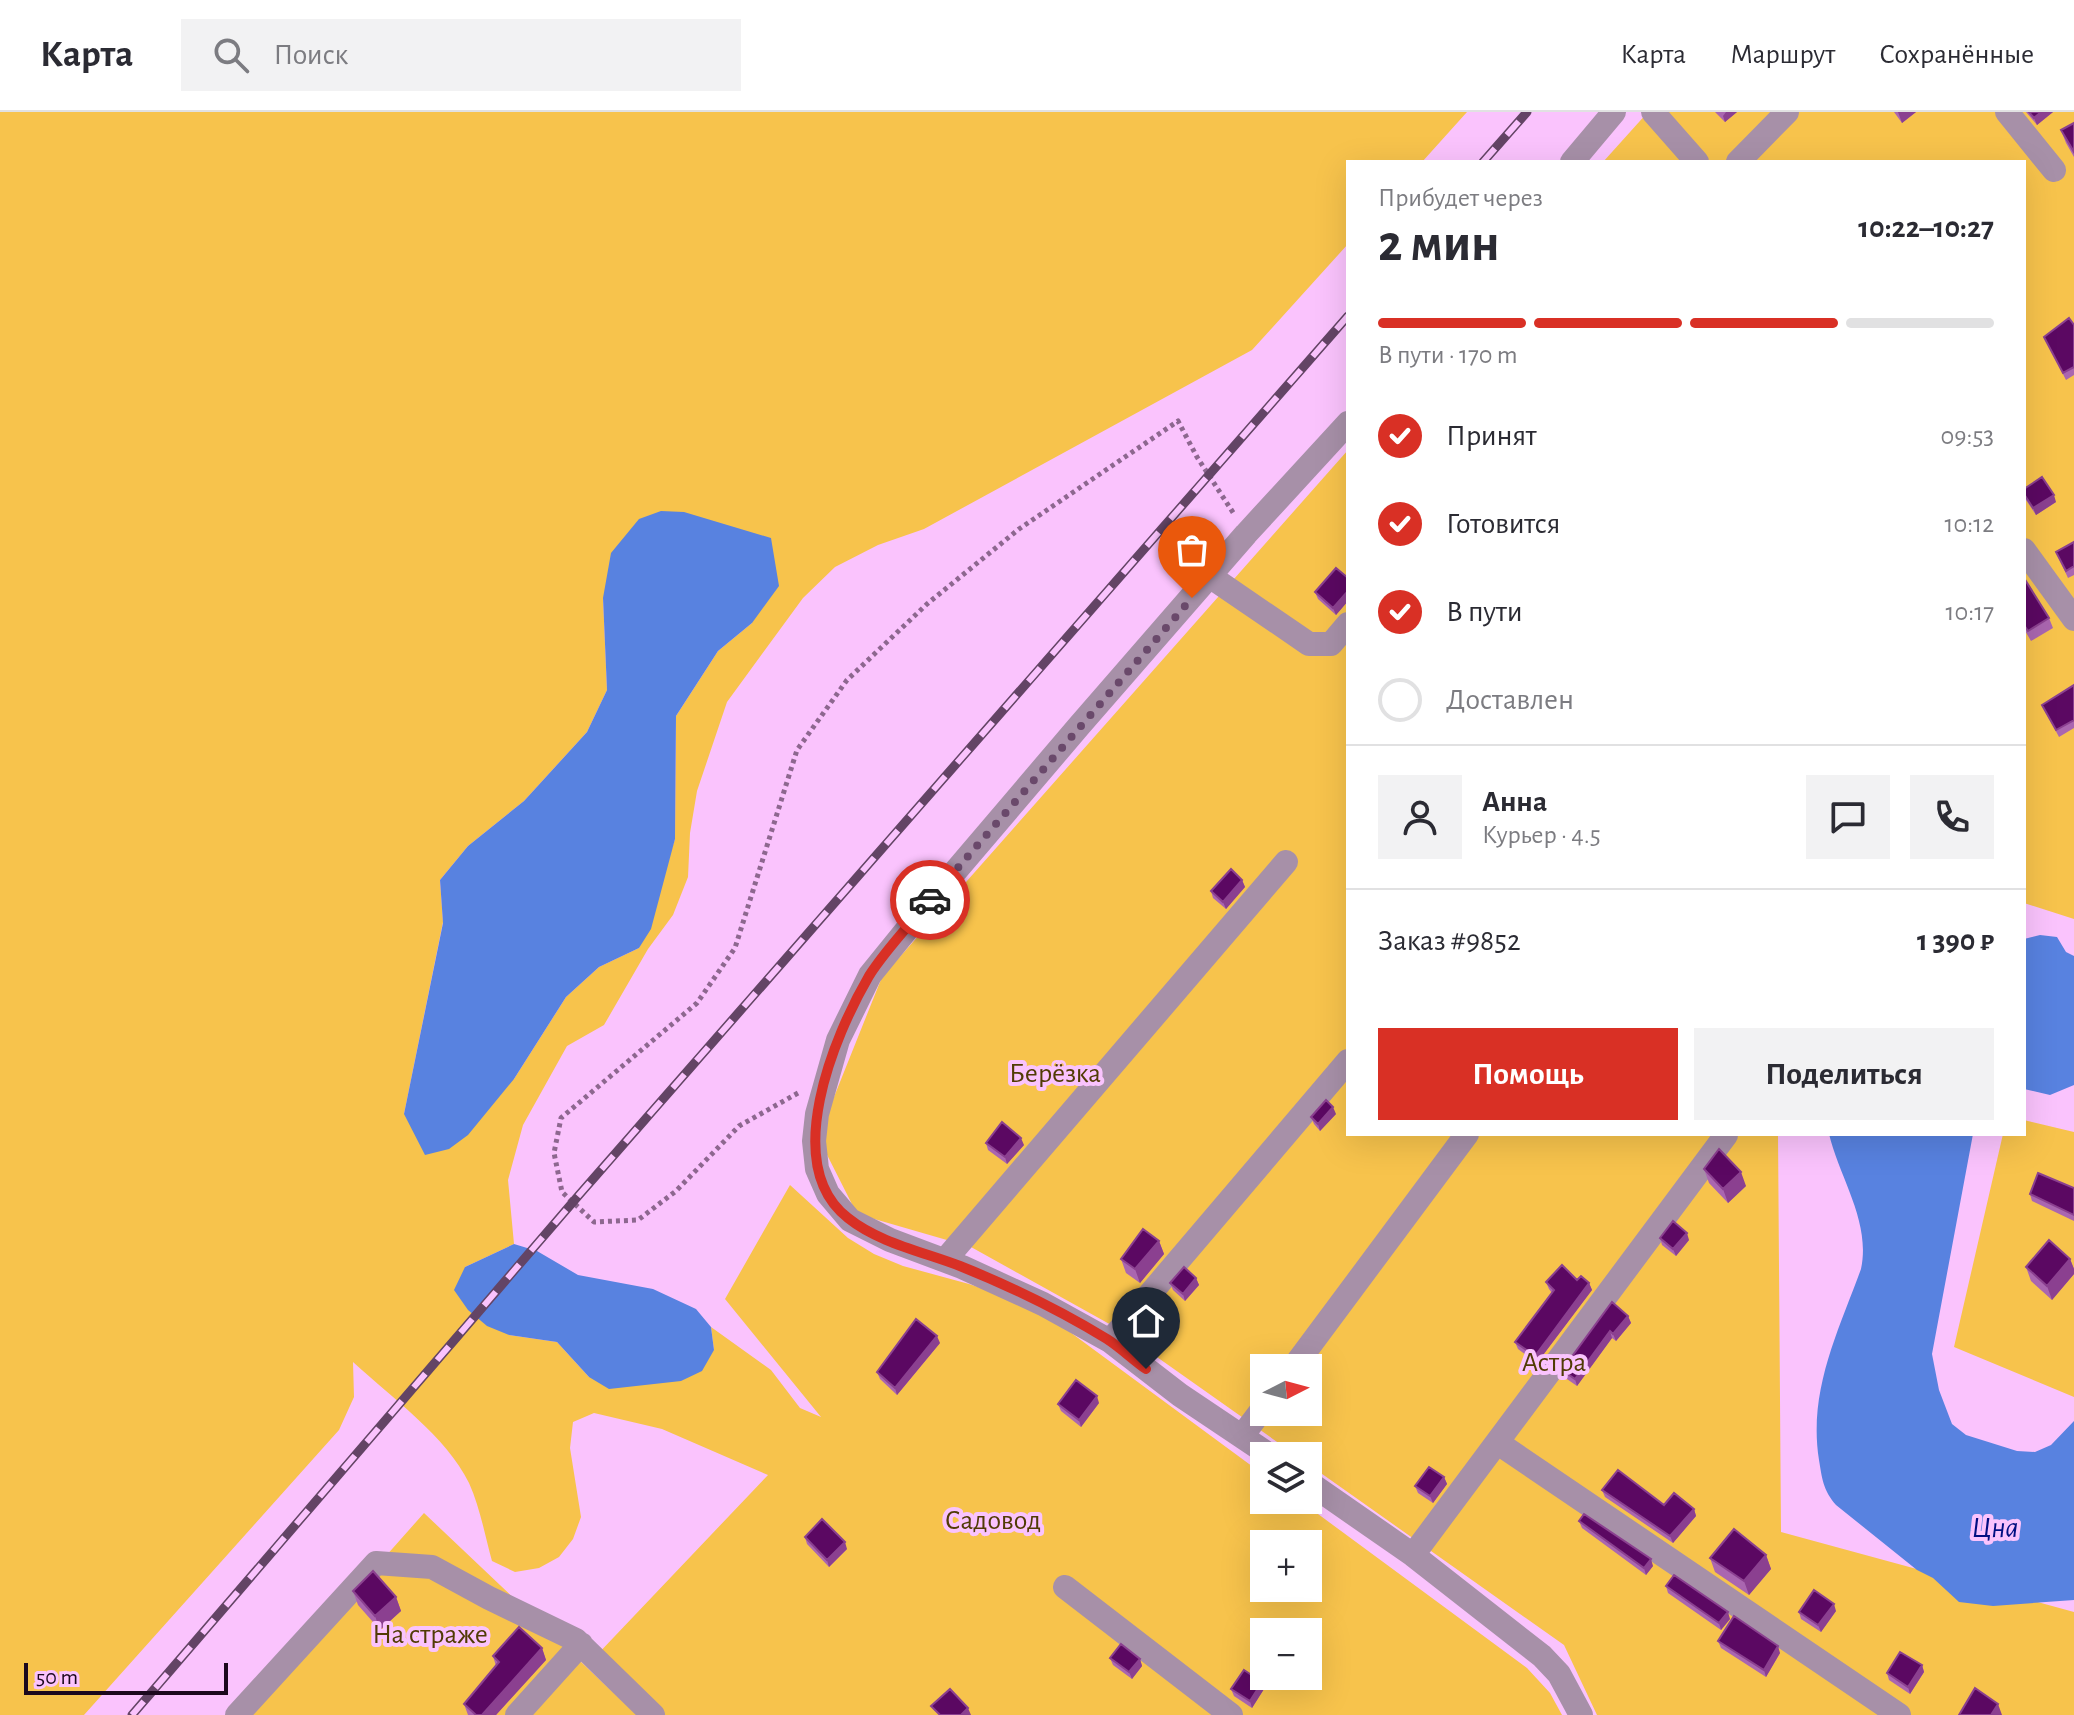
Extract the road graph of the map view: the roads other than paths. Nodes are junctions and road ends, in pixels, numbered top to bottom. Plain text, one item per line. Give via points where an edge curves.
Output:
1 (1614, 112) edge
2 (1653, 112) edge
3 (1787, 112) edge
4 (2007, 112) edge
5 (1574, 160) edge
6 (1695, 160) edge
7 (1740, 160) edge
8 (2054, 170) dead end
9 (1346, 425) edge
10 (2026, 553) edge
11 (1211, 577) junction
12 (2074, 619) edge
13 (1346, 626) edge
14 (1286, 862) dead end
15 (1346, 1063) edge
16 (1466, 1136) edge
17 (1725, 1136) edge
18 (945, 1260) junction
19 (1110, 1341) junction
20 (1303, 1354) edge
21 (1250, 1425) edge
22 (1242, 1436) junction
23 (1251, 1442) edge
24 (1498, 1443) junction
25 (1322, 1492) edge
26 (1413, 1555) junction
27 (1065, 1587) dead end
28 (581, 1644) junction
29 (237, 1715) edge
30 (517, 1715) edge
31 (653, 1715) edge
32 (1231, 1715) edge
33 (1581, 1715) edge
34 (1899, 1715) edge

1 - 5 street
2 - 6 street
3 - 7 street
4 - 8 street
9 - 11 street
10 - 12 street
11 - 13 street via 1309,644 1331,644
11 - 18 street via 870,975 838,1040 814,1141 817,1169 828,1194 850,1220
14 - 18 street
15 - 19 street
16 - 20 street
17 - 24 street
18 - 19 street
19 - 22 street
21 - 22 street
22 - 23 street
24 - 26 street
24 - 34 street
25 - 26 street
26 - 33 street via 1542,1656 1559,1674
27 - 32 street
28 - 29 street via 432,1567 376,1563
28 - 30 street
28 - 31 street

